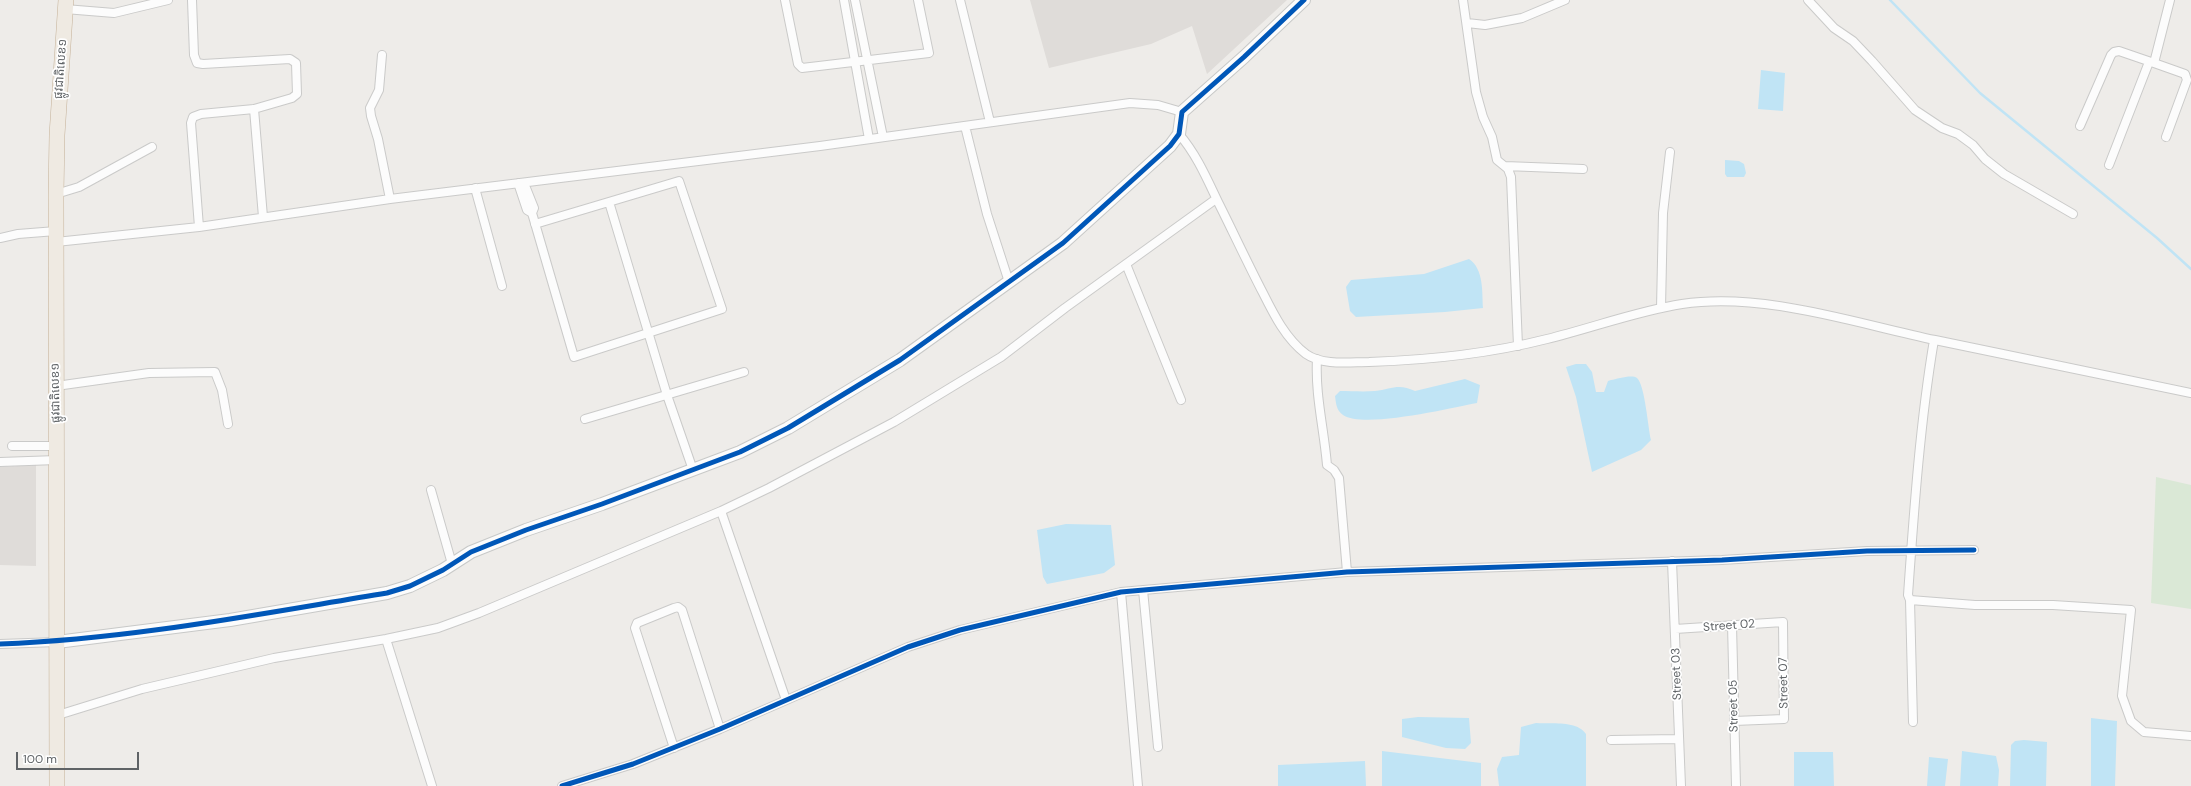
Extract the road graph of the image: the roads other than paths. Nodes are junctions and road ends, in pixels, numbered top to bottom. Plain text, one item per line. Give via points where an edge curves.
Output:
1 (168, 0) edge
2 (192, 0) edge
3 (785, 0) edge
4 (844, 0) edge
5 (855, 0) edge
6 (918, 0) edge
7 (960, 0) edge
8 (1304, 0) edge
9 (1463, 0) edge
10 (1565, 0) edge
11 (1808, 0) edge
12 (2170, 0) edge
13 (66, 5) edge
14 (1467, 23) junction
15 (382, 55) dead end
16 (868, 61) junction
17 (855, 62) junction
18 (2151, 63) junction
19 (254, 110) junction
20 (1182, 112) junction
21 (990, 122) junction
22 (965, 126) junction
23 (2080, 126) dead end
24 (1179, 134) junction
25 (883, 137) junction
26 (2166, 137) dead end
27 (870, 139) junction
28 (152, 147) dead end
29 (1670, 152) dead end
30 (2109, 165) dead end
31 (1505, 166) junction
32 (1583, 170) dead end
33 (521, 183) junction
34 (475, 188) junction
35 (56, 194) junction
36 (390, 199) junction
37 (1216, 199) junction
38 (609, 202) junction
39 (2074, 214) dead end
40 (263, 217) junction
41 (535, 224) junction
42 (198, 227) junction
43 (56, 237) junction
44 (0, 238) edge
45 (1126, 264) junction
46 (1009, 282) junction
47 (502, 286) dead end
48 (1661, 308) junction
49 (649, 333) junction
50 (1934, 340) junction
51 (1518, 346) junction
52 (1317, 359) junction
53 (744, 372) dead end
54 (56, 386) junction
55 (2191, 393) edge
56 (667, 395) junction
57 (1180, 400) dead end
58 (585, 419) dead end
59 (228, 424) dead end
60 (12, 446) dead end
61 (57, 453) junction
62 (0, 462) edge
63 (692, 470) junction
64 (431, 490) dead end
65 (721, 511) junction
66 (1974, 550) dead end
67 (1911, 551) junction
68 (1672, 561) junction
69 (452, 564) junction
70 (1347, 572) junction
71 (1143, 590) junction
72 (1121, 592) junction
73 (1910, 600) junction
74 (1783, 622) joint
75 (1732, 625) junction
76 (1675, 629) junction
77 (386, 639) junction
78 (57, 642) junction
79 (0, 644) edge
80 (786, 700) junction
81 (58, 715) junction
82 (1734, 721) junction
83 (1913, 722) dead end
84 (720, 729) junction
85 (2191, 736) edge
86 (1679, 739) junction
87 (1611, 740) dead end
88 (1158, 747) dead end
89 (674, 748) junction
90 (57, 786) edge
91 (432, 786) edge
92 (562, 786) edge
93 (1138, 786) edge
94 (1681, 786) edge
95 (1736, 786) edge

1 - 13 street via 114,13
2 - 19 street via 194,55 197,63 287,58 296,63 297,94 292,98
3 - 17 street via 800,68
4 - 17 street
5 - 16 street
6 - 16 street via 929,53
7 - 21 street
8 - 20 street
9 - 14 street
10 - 14 street via 1522,18 1485,25
11 - 39 street via 1834,28 1853,41 1915,110 1942,128 1958,134 2004,174
12 - 18 street
13 - 35 highway, ផ្លូវជាតិលេខ១ via 57,135
14 - 31 street via 1476,92 1492,137 1497,160
15 - 36 street via 379,90 370,108 370,116 378,139
16 - 17 street
16 - 25 street
17 - 27 street
18 - 23 street via 2119,51 2114,52
18 - 26 street via 2185,74 2187,80
18 - 30 street
19 - 40 street
19 - 42 street via 201,114 193,117 191,123
20 - 21 street via 1130,103
20 - 24 street
21 - 22 street
22 - 25 street
22 - 46 street via 987,214
24 - 37 street via 1198,161
24 - 46 street via 1160,156 1095,216
25 - 27 street
27 - 33 street
28 - 35 street via 79,186
29 - 48 street via 1663,213
31 - 32 street
31 - 51 street via 1511,177
33 - 34 street
33 - 41 street via 527,210 532,213
34 - 36 street
34 - 47 street
35 - 43 highway, ផ្លូវជាតិលេខ១
36 - 40 street
37 - 45 street
37 - 52 street via 1283,328 1293,342
38 - 41 street
38 - 49 street
38 - 49 street via 679,181 722,309
40 - 42 street
41 - 49 street via 574,357
42 - 43 street
43 - 44 street via 18,234
43 - 54 highway, ផ្លូវជាតិលេខ១
45 - 57 street
45 - 65 street via 972,376 894,422
46 - 63 street via 900,360 788,428 740,452
48 - 50 street via 1724,301 1767,306 1845,318
48 - 51 street
49 - 56 street
50 - 55 street
50 - 67 street via 1928,376
51 - 52 street via 1423,360 1342,362
52 - 70 street via 1317,398 1322,419 1326,464 1339,478
53 - 56 street
54 - 59 street via 149,373 215,372 222,390
54 - 61 highway, ផ្លូវជាតិលេខ១
56 - 58 street
56 - 63 street
60 - 61 street
61 - 62 street
61 - 78 highway, ផ្លូវជាតិលេខ១
63 - 69 street via 526,530 471,552
64 - 69 street
65 - 77 street via 479,613 438,628
65 - 80 street
66 - 67 street
67 - 68 street
67 - 73 street via 1908,595
68 - 70 street
68 - 76 street, Street 03
69 - 78 street via 410,586 387,593 230,620
70 - 71 street
71 - 72 street
71 - 88 street
72 - 80 street via 960,630 908,647
72 - 93 street
73 - 83 street
73 - 85 street via 1975,605 2054,605 2131,610 2122,696 2131,721 2144,732
74 - 75 street, Street 02
74 - 82 street, Street 07 via 1784,719
75 - 76 street, Street 02
75 - 82 street, Street 05
76 - 86 street, Street 03
77 - 81 street via 274,658 142,689
77 - 91 street
78 - 79 street
78 - 81 highway, ផ្លូវជាតិលេខ១
80 - 84 street
81 - 90 highway, ផ្លូវជាតិលេខ១
82 - 95 street, Street 05
84 - 89 street
84 - 89 street via 682,610 674,608 637,623 635,628
86 - 87 street
86 - 94 street, Street 03
89 - 92 street

